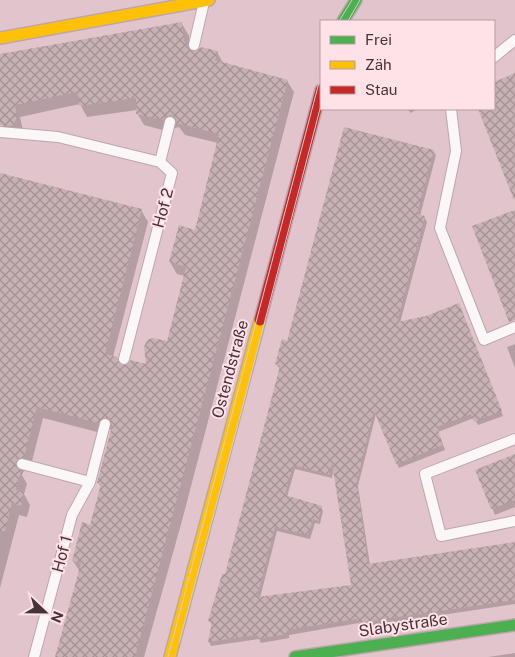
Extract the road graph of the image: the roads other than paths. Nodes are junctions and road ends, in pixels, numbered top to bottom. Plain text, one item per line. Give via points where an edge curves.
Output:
1 (207, 0) edge
2 (356, 0) edge
3 (344, 20) edge
4 (0, 38) edge
5 (515, 40) edge
6 (194, 45) dead end
7 (495, 56) edge
8 (320, 94) edge
9 (451, 110) edge
10 (170, 122) dead end
11 (0, 132) edge
12 (160, 162) junction
13 (515, 328) edge
14 (124, 359) dead end
15 (105, 424) dead end
16 (515, 439) edge
17 (22, 464) dead end
18 (90, 482) junction
19 (515, 521) edge
20 (515, 625) edge
21 (34, 657) edge
22 (170, 657) edge
23 (295, 657) edge

1 - 4 street
1 - 6 lane
2 - 3 street
5 - 7 lane
8 - 22 street, Ostendstraße
9 - 13 lane via 456,151 440,228 484,340
10 - 12 lane
11 - 12 lane, Hof 2 via 58,137
12 - 14 lane, Hof 2 via 172,173
15 - 18 lane, Hof 1
16 - 19 lane via 425,474 441,536
17 - 18 lane
18 - 21 lane, Hof 1 via 72,515
20 - 23 street, Slabystraße

